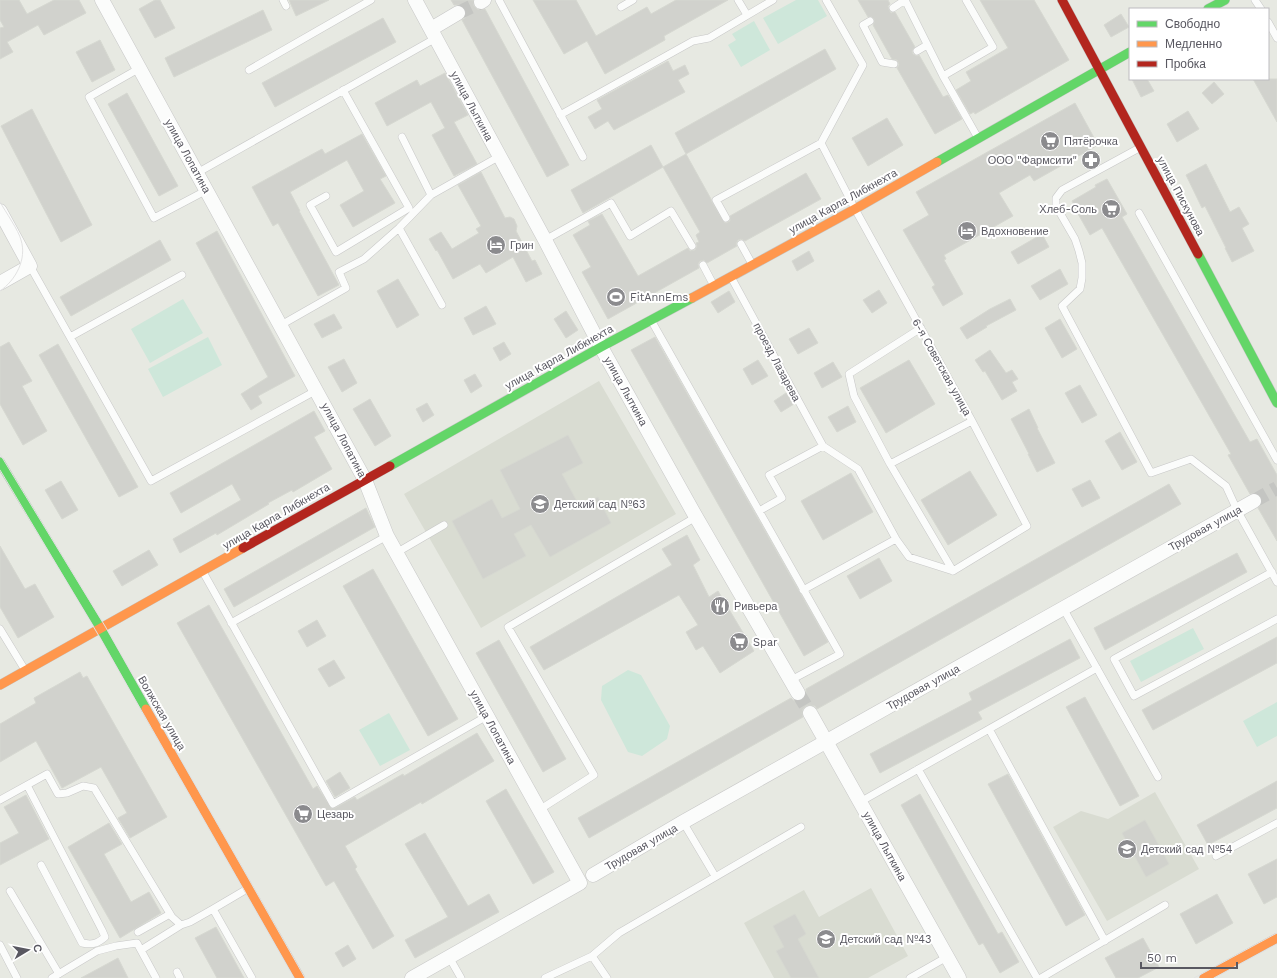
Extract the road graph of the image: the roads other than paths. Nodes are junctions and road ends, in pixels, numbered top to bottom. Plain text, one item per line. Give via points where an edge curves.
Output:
1 (102, 0) edge
2 (371, 0) edge
3 (415, 0) edge
4 (499, 0) edge
5 (633, 0) edge
6 (738, 0) edge
7 (774, 0) edge
8 (826, 0) edge
9 (905, 0) edge
10 (966, 0) edge
11 (1062, 0) edge
12 (1225, 0) edge
13 (621, 7) dead end
14 (893, 8) dead end
15 (1210, 8) edge
16 (458, 13) tunnel mouth
17 (747, 15) junction
18 (870, 21) dead end
19 (1269, 24) edge
20 (433, 33) junction
21 (1277, 38) edge
22 (927, 45) junction
23 (917, 51) dead end
24 (1129, 53) edge
25 (894, 64) dead end
26 (140, 68) junction
27 (1100, 69) junction
28 (249, 70) dead end
29 (943, 76) junction
30 (343, 90) junction
31 (560, 115) junction
32 (402, 137) dead end
33 (978, 139) junction
34 (821, 143) junction
35 (1141, 147) junction
36 (500, 156) junction
37 (583, 157) dead end
38 (197, 173) junction
39 (207, 190) junction
40 (431, 195) junction
41 (326, 196) dead end
42 (855, 209) junction
43 (0, 211) edge
44 (1139, 213) dead end
45 (726, 218) dead end
46 (399, 228) junction
47 (546, 240) junction
48 (741, 244) dead end
49 (692, 246) dead end
50 (703, 265) dead end
51 (752, 265) junction
52 (30, 266) junction
53 (182, 275) dead end
54 (731, 277) junction
55 (0, 283) edge
56 (714, 286) junction
57 (442, 305) dead end
58 (651, 320) junction
59 (281, 325) junction
60 (921, 328) junction
61 (70, 337) junction
62 (601, 347) junction
63 (317, 390) junction
64 (1277, 403) edge
65 (972, 421) junction
66 (823, 446) junction
67 (1277, 460) edge
68 (0, 462) edge
69 (890, 464) junction
70 (365, 480) junction
71 (1254, 501) tunnel mouth
72 (1237, 510) junction
73 (759, 511) junction
74 (696, 517) junction
75 (444, 525) dead end
76 (387, 536) junction
77 (896, 539) junction
78 (396, 553) junction
79 (952, 571) junction
80 (203, 572) junction
81 (1272, 572) junction
82 (1277, 582) edge
83 (803, 590) junction
84 (1063, 608) junction
85 (1277, 619) edge
86 (232, 622) junction
87 (101, 628) junction
88 (0, 629) edge
89 (1096, 668) junction
90 (25, 671) junction
91 (791, 680) junction
92 (0, 685) edge
93 (798, 694) tunnel mouth
94 (810, 713) tunnel mouth
95 (487, 716) junction
96 (989, 729) junction
97 (826, 742) junction
98 (918, 769) junction
99 (1158, 778) dead end
100 (27, 785) junction
101 (0, 800) edge
102 (860, 802) junction
103 (539, 810) junction
104 (683, 822) junction
105 (1277, 823) edge
106 (801, 827) dead end
107 (1216, 856) dead end
108 (41, 864) dead end
109 (593, 875) dead end
110 (715, 876) junction
111 (248, 888) junction
112 (10, 891) dead end
113 (1165, 905) dead end
114 (213, 909) junction
115 (170, 914) junction
116 (181, 926) junction
117 (138, 932) dead end
118 (1277, 938) edge
119 (1105, 941) junction
120 (0, 945) edge
121 (141, 950) junction
122 (592, 956) junction
123 (450, 957) junction
124 (947, 957) junction
125 (59, 974) junction
126 (17, 978) edge
127 (52, 978) edge
128 (156, 978) edge
129 (252, 978) edge
130 (300, 978) edge
131 (412, 978) edge
132 (461, 978) edge
133 (545, 978) edge
134 (607, 978) edge
135 (910, 978) edge
136 (959, 978) edge
137 (1037, 978) edge
138 (1042, 978) edge
139 (1204, 978) edge

1 - 26 street, улица Лопатина
2 - 28 lane
3 - 20 street, улица Лыткина
4 - 31 lane
5 - 13 lane
6 - 17 lane
7 - 17 lane
8 - 34 lane via 863,65
9 - 14 lane
9 - 22 lane
10 - 29 lane via 993,47
11 - 27 street, улица Пискунова
12 - 15 street
16 - 20 street
17 - 31 lane via 710,38 693,41
18 - 25 lane via 862,25 882,62
19 - 21 lane
20 - 30 lane
20 - 36 street, улица Лыткина
22 - 23 lane
22 - 29 lane
24 - 27 street, улица Карла Либкнехта
26 - 38 street, улица Лопатина
26 - 39 lane via 89,97 154,218
27 - 33 street, улица Карла Либкнехта
27 - 35 street, улица Пискунова
29 - 33 lane
30 - 38 lane
30 - 41 lane via 409,208 336,252 310,205
31 - 37 lane
32 - 40 lane
33 - 42 street, улица Карла Либкнехта
34 - 42 lane, 6-я Советская улица
34 - 45 lane via 716,200
35 - 64 street, улица Пискунова
35 - 72 lane via 1062,190 1056,198 1056,206 1075,239 1082,263 1080,289 1062,306 1152,473 1191,460 1226,486
36 - 40 lane
36 - 47 street, улица Лыткина
38 - 39 street, улица Лопатина
39 - 59 street, улица Лопатина
40 - 46 lane
42 - 51 street, улица Карла Либкнехта
42 - 60 lane, 6-я Советская улица
43 - 52 street
44 - 67 lane
46 - 57 lane
46 - 59 lane via 364,259 339,272 346,288
47 - 49 lane via 611,203 630,236 671,211
47 - 62 street, улица Лыткина
48 - 51 lane
50 - 56 lane
51 - 54 street, улица Карла Либкнехта
52 - 55 street
52 - 61 lane
53 - 61 lane
54 - 56 street, улица Карла Либкнехта
54 - 66 lane, проезд Лазарева
56 - 58 street, улица Карла Либкнехта
58 - 62 street, улица Карла Либкнехта
58 - 73 lane
59 - 63 street, улица Лопатина
60 - 65 lane, 6-я Советская улица
60 - 69 lane via 849,374 854,396
61 - 63 lane via 151,481
62 - 70 street, улица Карла Либкнехта
62 - 74 street, улица Лыткина
63 - 70 street, улица Лопатина
65 - 69 lane
65 - 79 lane, 6-я Советская улица via 1027,526
66 - 73 lane via 769,475 782,498
66 - 77 lane via 858,469
68 - 87 street, Волжская улица
69 - 79 lane
70 - 76 street, улица Лопатина
70 - 80 street, улица Карла Либкнехта
71 - 72 street, Трудовая улица
72 - 81 lane
72 - 84 street, Трудовая улица
73 - 83 lane
74 - 91 street, улица Лыткина
74 - 103 lane via 508,627 594,774
75 - 78 lane
76 - 78 street, улица Лопатина
76 - 86 lane
77 - 79 lane via 909,557
77 - 83 lane
78 - 95 street, улица Лопатина
80 - 86 lane
80 - 87 street, улица Карла Либкнехта
81 - 82 lane
81 - 85 lane via 1114,659 1134,696
83 - 91 lane via 840,654
84 - 89 lane
84 - 97 street, Трудовая улица
86 - 95 lane via 333,804
87 - 90 street, улица Карла Либкнехта
87 - 111 street, Волжская улица
88 - 90 lane
89 - 96 lane
89 - 99 lane
90 - 92 street, улица Карла Либкнехта
91 - 93 street, улица Лыткина
94 - 97 street, улица Лыткина
95 - 103 street, улица Лопатина
96 - 98 lane
96 - 119 lane
97 - 102 street, улица Лыткина
97 - 104 street, Трудовая улица
98 - 102 lane
98 - 137 lane
100 - 101 lane
100 - 108 lane via 102,930 104,937 99,943 82,943
100 - 115 lane via 47,774 58,794 83,786 94,788
102 - 124 street, улица Лыткина
103 - 123 street, улица Лопатина via 580,883
104 - 109 street, Трудовая улица
104 - 110 lane
105 - 107 lane
106 - 110 lane
110 - 122 lane via 619,933
111 - 114 lane
111 - 130 street, Волжская улица
112 - 125 lane
113 - 119 lane
114 - 116 lane
114 - 129 lane
115 - 116 lane
115 - 117 lane
116 - 121 lane
118 - 139 street
119 - 138 lane
120 - 126 lane
121 - 125 lane via 137,943 110,947 97,951
121 - 128 lane
122 - 133 lane
122 - 134 lane
123 - 131 street
123 - 132 lane
124 - 135 lane
124 - 136 street, улица Лыткина
125 - 127 lane

